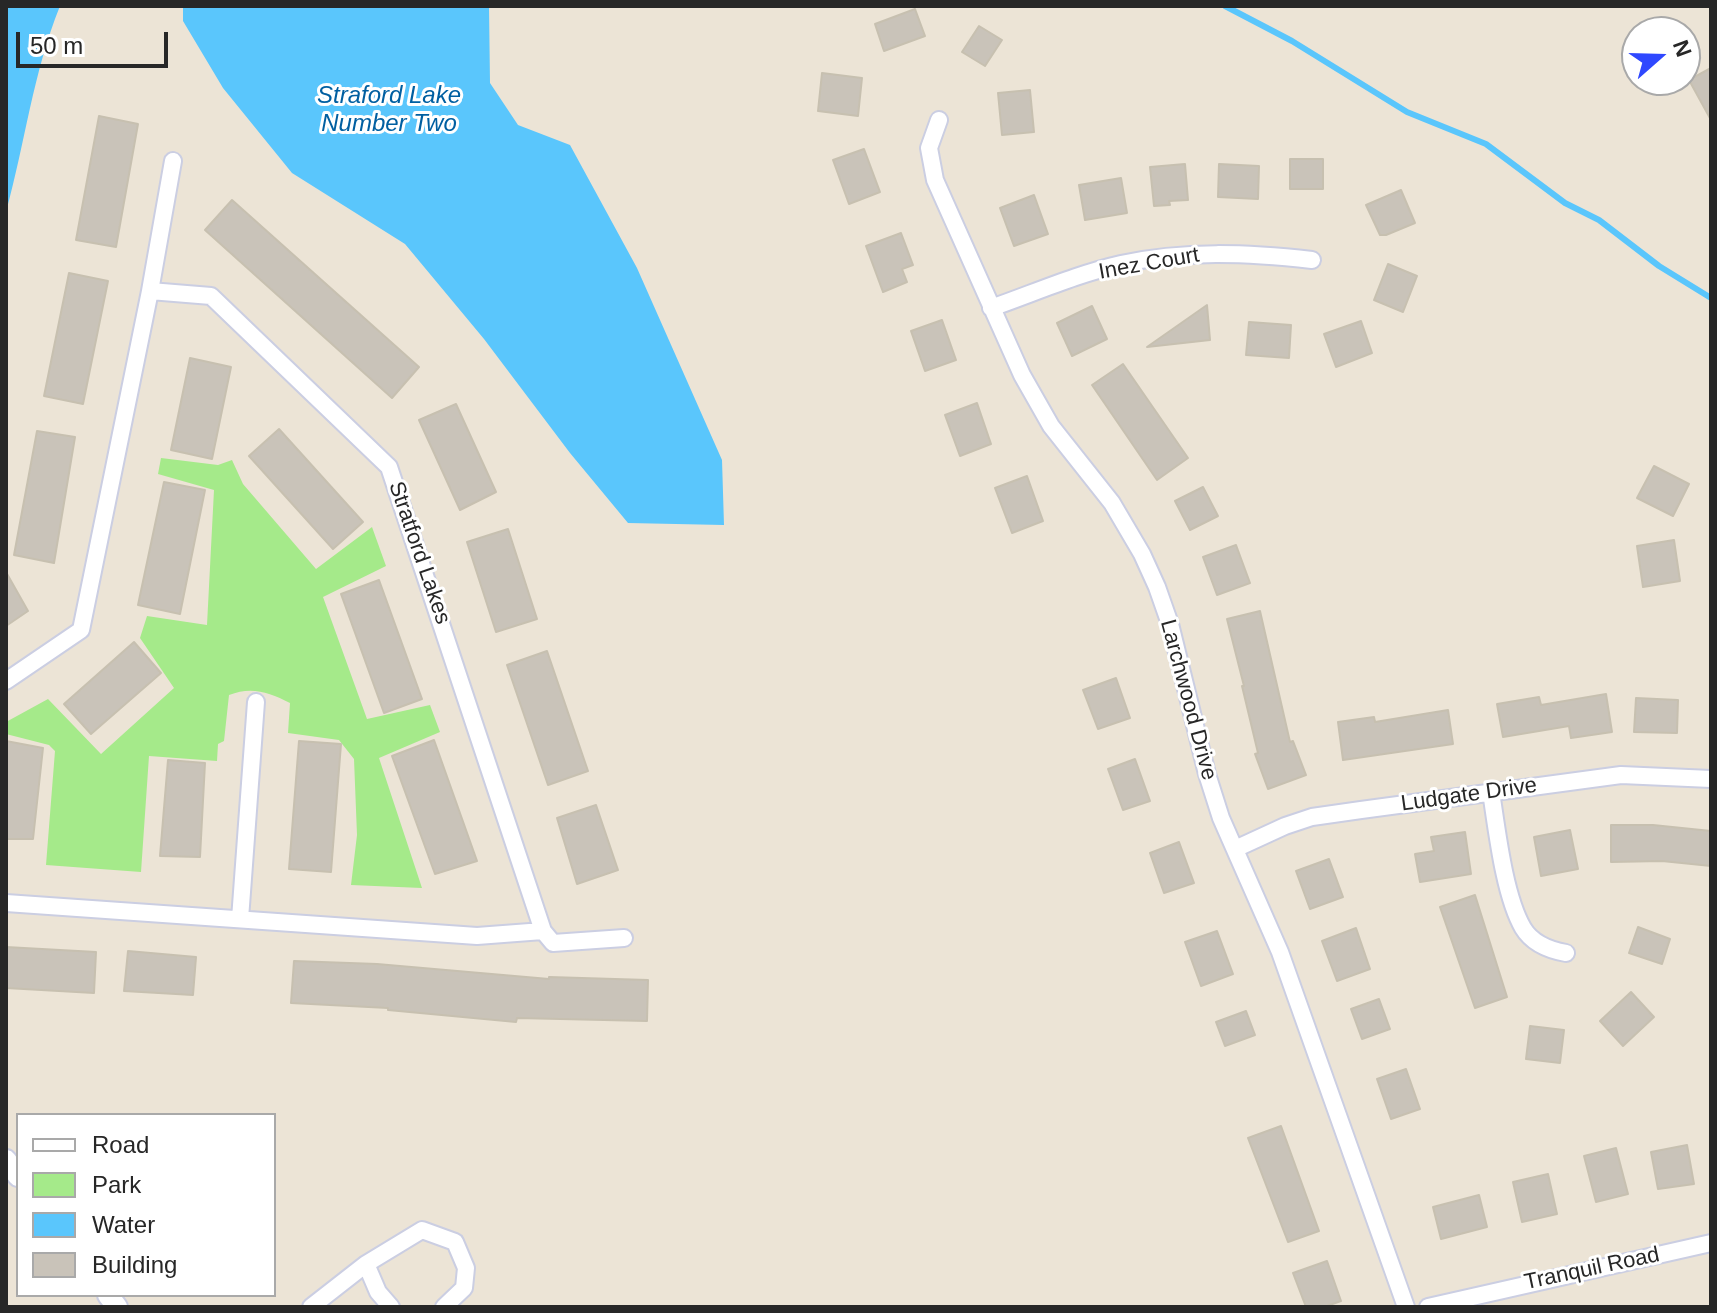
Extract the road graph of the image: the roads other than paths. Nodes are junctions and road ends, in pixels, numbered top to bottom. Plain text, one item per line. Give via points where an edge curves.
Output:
1 (939, 120) dead end
2 (173, 161) dead end
3 (1312, 260) dead end
4 (150, 291) junction
5 (991, 308) junction
6 (6, 681) edge
7 (256, 702) dead end
8 (1711, 779) edge
9 (1491, 792) junction
10 (1235, 849) junction
11 (6, 903) edge
12 (240, 919) junction
13 (543, 931) junction
14 (624, 938) dead end
15 (1566, 953) dead end
16 (1711, 1243) edge
17 (366, 1264) junction
18 (311, 1307) edge
19 (391, 1307) edge
20 (444, 1307) edge
21 (1406, 1307) edge
22 (1428, 1307) edge

1 - 5 street, Larchwood Drive via 929,148 935,180
2 - 4 street
3 - 5 street, Inez Court via 1223,253 1121,264
4 - 6 street via 81,630
4 - 13 street, Stratford Lakes via 211,296 389,467
5 - 10 street, Larchwood Drive via 1051,426 1112,503 1142,554 1170,624 1207,774
7 - 12 street
8 - 9 street, Ludgate Drive via 1621,775
9 - 10 street, Ludgate Drive via 1312,817
9 - 15 street via 1505,869 1524,930 1537,943
10 - 21 street, Larchwood Drive via 1280,952
11 - 12 street
12 - 13 street via 477,936
13 - 14 street via 553,943
16 - 22 street, Tranquil Road
17 - 18 street
17 - 19 street
17 - 20 street via 422,1230 455,1242 466,1268 464,1288

